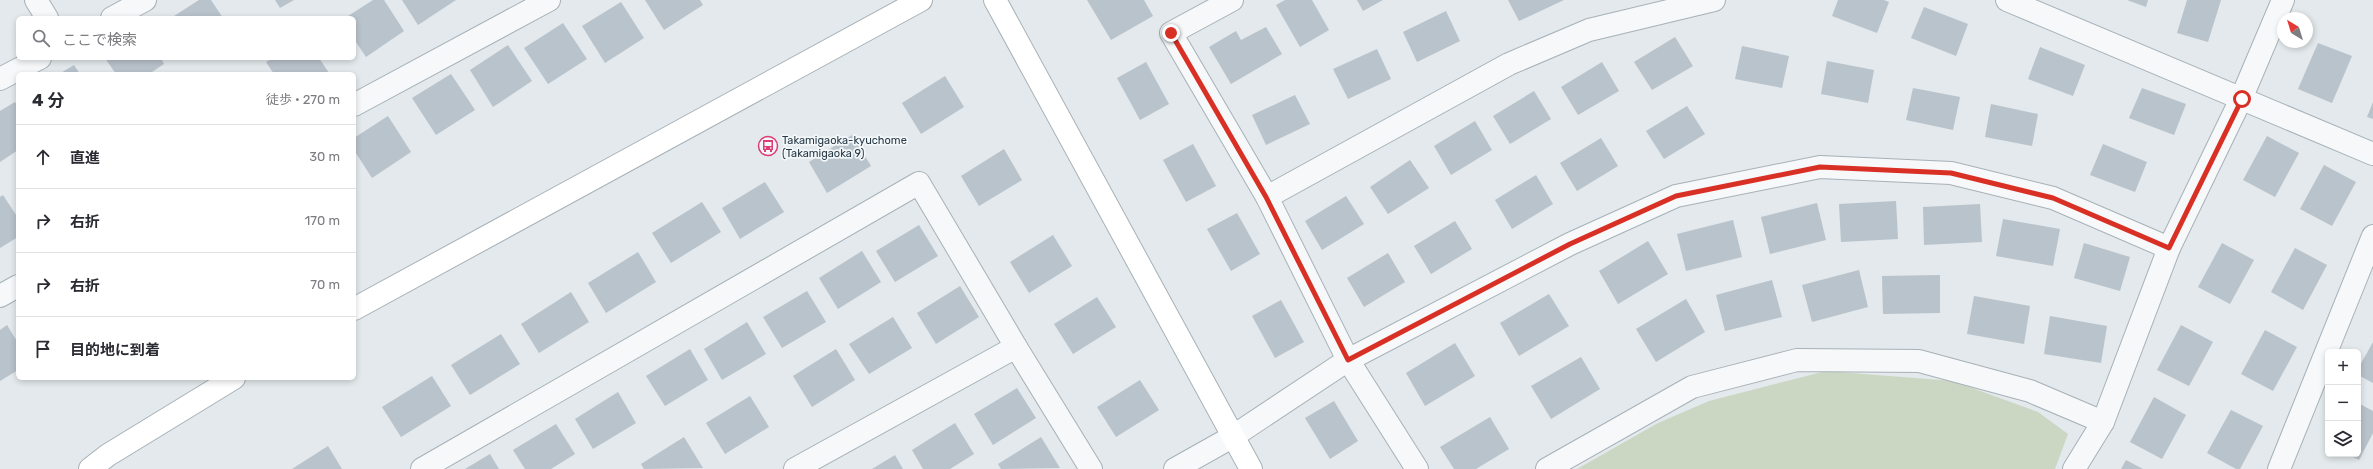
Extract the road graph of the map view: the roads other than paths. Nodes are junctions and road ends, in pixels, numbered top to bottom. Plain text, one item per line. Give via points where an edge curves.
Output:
1 (36, 0) edge
2 (144, 0) edge
3 (549, 0) edge
4 (921, 0) edge
5 (995, 0) edge
6 (1232, 0) edge
7 (1714, 0) edge
8 (2007, 0) edge
9 (2283, 0) edge
10 (46, 16) edge
11 (116, 16) edge
12 (36, 60) edge
13 (0, 79) edge
14 (2242, 99) junction
15 (356, 104) edge
16 (2373, 154) edge
17 (1266, 197) junction
18 (2373, 236) edge
19 (2169, 248) junction
20 (16, 287) edge
21 (0, 296) edge
22 (356, 308) edge
23 (1016, 347) junction
24 (1348, 360) junction
25 (231, 380) edge
26 (2103, 422) junction
27 (1232, 437) junction
28 (90, 469) edge
29 (422, 469) edge
30 (795, 469) edge
31 (1091, 469) edge
32 (1175, 469) edge
33 (1251, 469) edge
34 (1417, 469) edge
35 (1547, 469) edge
36 (2074, 469) edge
37 (2279, 469) edge

1 - 10 street
2 - 11 street
3 - 15 street
4 - 22 street
5 - 27 street
6 - 17 street via 1171,33
7 - 17 street via 1589,30 1509,64
8 - 14 street
9 - 14 street
12 - 13 street
14 - 16 street
14 - 19 street
17 - 24 street
18 - 37 street
19 - 24 street via 2053,198 1951,173 1820,167 1676,196 1570,244
19 - 26 street
20 - 21 street
23 - 29 street via 919,183
23 - 30 street
23 - 31 street
24 - 27 street
24 - 34 street
25 - 28 street via 108,455
26 - 35 street via 2030,391 1919,361 1797,360 1692,387
26 - 36 street
27 - 32 street
27 - 33 street

